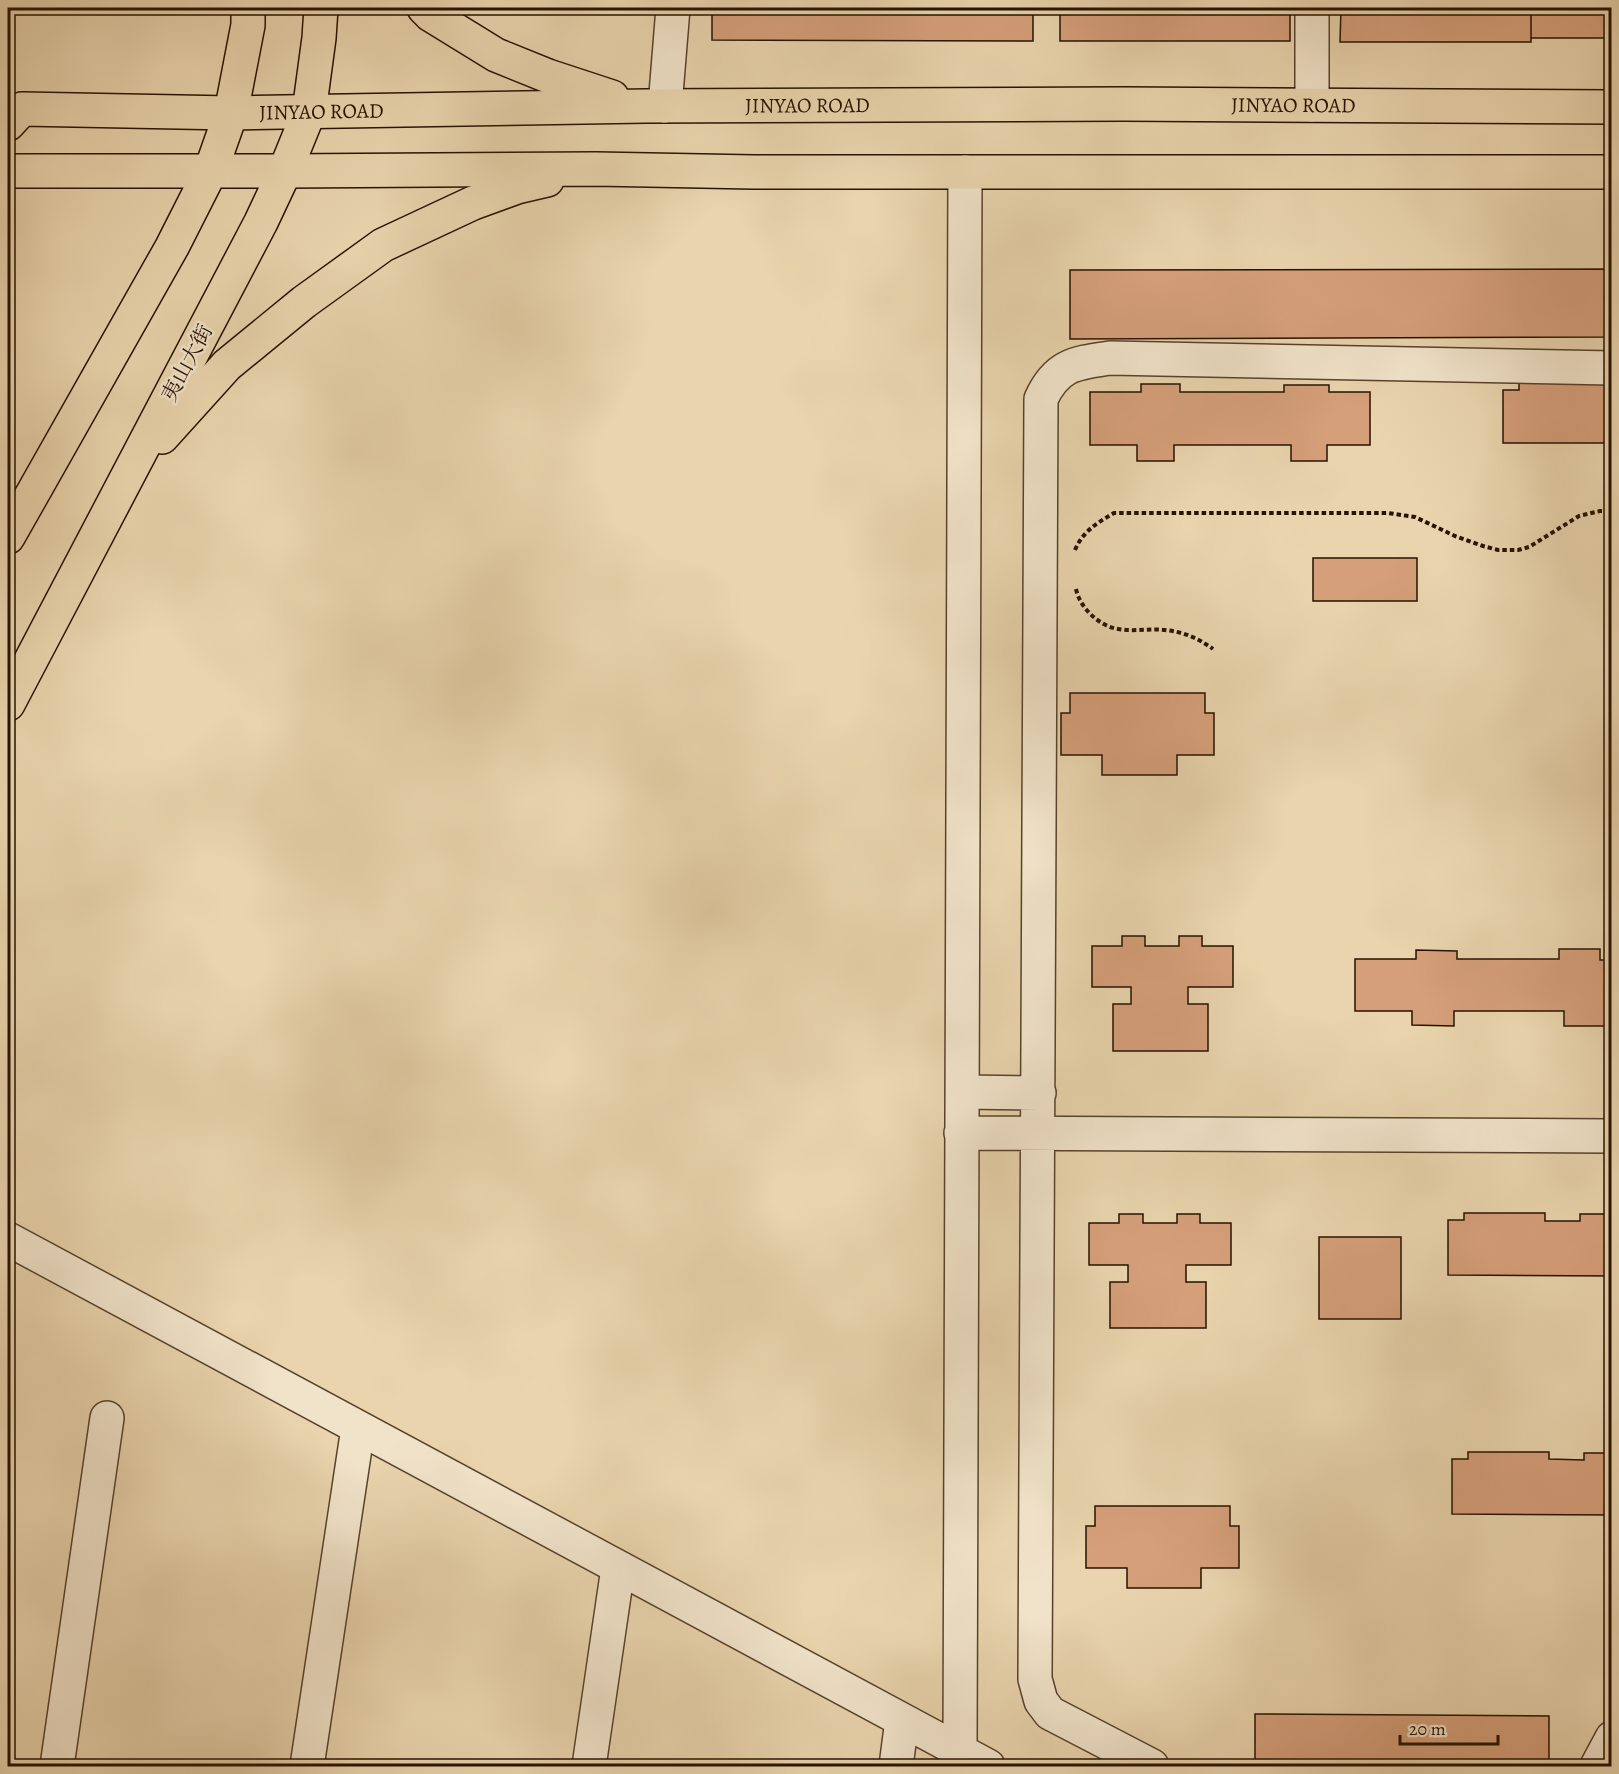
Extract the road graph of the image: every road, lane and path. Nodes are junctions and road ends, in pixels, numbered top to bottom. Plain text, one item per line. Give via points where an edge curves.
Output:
1 (248, 8) edge
2 (321, 8) edge
3 (424, 8) edge
4 (673, 8) edge
5 (1312, 8) edge
6 (1312, 105) junction
7 (655, 106) junction
8 (1611, 107) edge
9 (309, 111) junction
10 (231, 113) junction
11 (8, 124) edge
12 (596, 169) junction
13 (211, 170) junction
14 (8, 171) edge
15 (285, 171) junction
16 (965, 172) junction
17 (1611, 172) edge
18 (1611, 368) edge
19 (129, 474) junction
20 (1611, 511) edge
21 (8, 537) edge
22 (1073, 556) dead end
23 (1075, 587) dead end
24 (1213, 649) dead end
25 (8, 704) edge
26 (962, 1092) junction
27 (1039, 1093) junction
28 (962, 1133) junction
29 (1038, 1134) junction
30 (1611, 1136) edge
31 (8, 1239) edge
32 (107, 1418) dead end
33 (358, 1428) junction
34 (618, 1568) junction
35 (902, 1720) junction
36 (1611, 1738) edge
37 (974, 1759) edge
38 (57, 1767) edge
39 (307, 1767) edge
40 (588, 1767) edge
41 (896, 1767) edge
42 (1152, 1767) edge
43 (1597, 1767) edge

1 - 10 main road
2 - 9 main road, 夷山大街
3 - 7 main road via 496,56 596,93
4 - 7 street
5 - 6 street
6 - 7 main road, JINYAO ROAD
6 - 8 main road, JINYAO ROAD
7 - 9 main road, JINYAO ROAD
9 - 10 main road, JINYAO ROAD
9 - 15 main road, 夷山大街
10 - 11 main road, JINYAO ROAD via 22,109
10 - 13 main road
12 - 15 main road
12 - 16 main road
12 - 19 main road via 518,187 473,203 383,245 227,365
13 - 14 main road
13 - 15 main road
13 - 21 main road via 172,247
15 - 19 main road, 夷山大街
16 - 17 main road
16 - 26 street
18 - 27 street via 1110,358 1071,365 1047,386 1041,399
19 - 25 main road, 夷山大街
20 - 22 path via 1579,516 1518,550 1498,550 1415,517 1388,513 1113,513 1079,539
23 - 24 path via 1078,599 1092,617 1116,629 1186,633
26 - 27 street
26 - 28 street
27 - 29 street
28 - 29 street
28 - 37 street
29 - 30 street
29 - 42 street via 1035,1679 1041,1701 1050,1713
31 - 33 street
32 - 38 street
33 - 34 street
33 - 39 street
34 - 35 street
34 - 40 street
35 - 37 street
35 - 41 street
36 - 43 street

